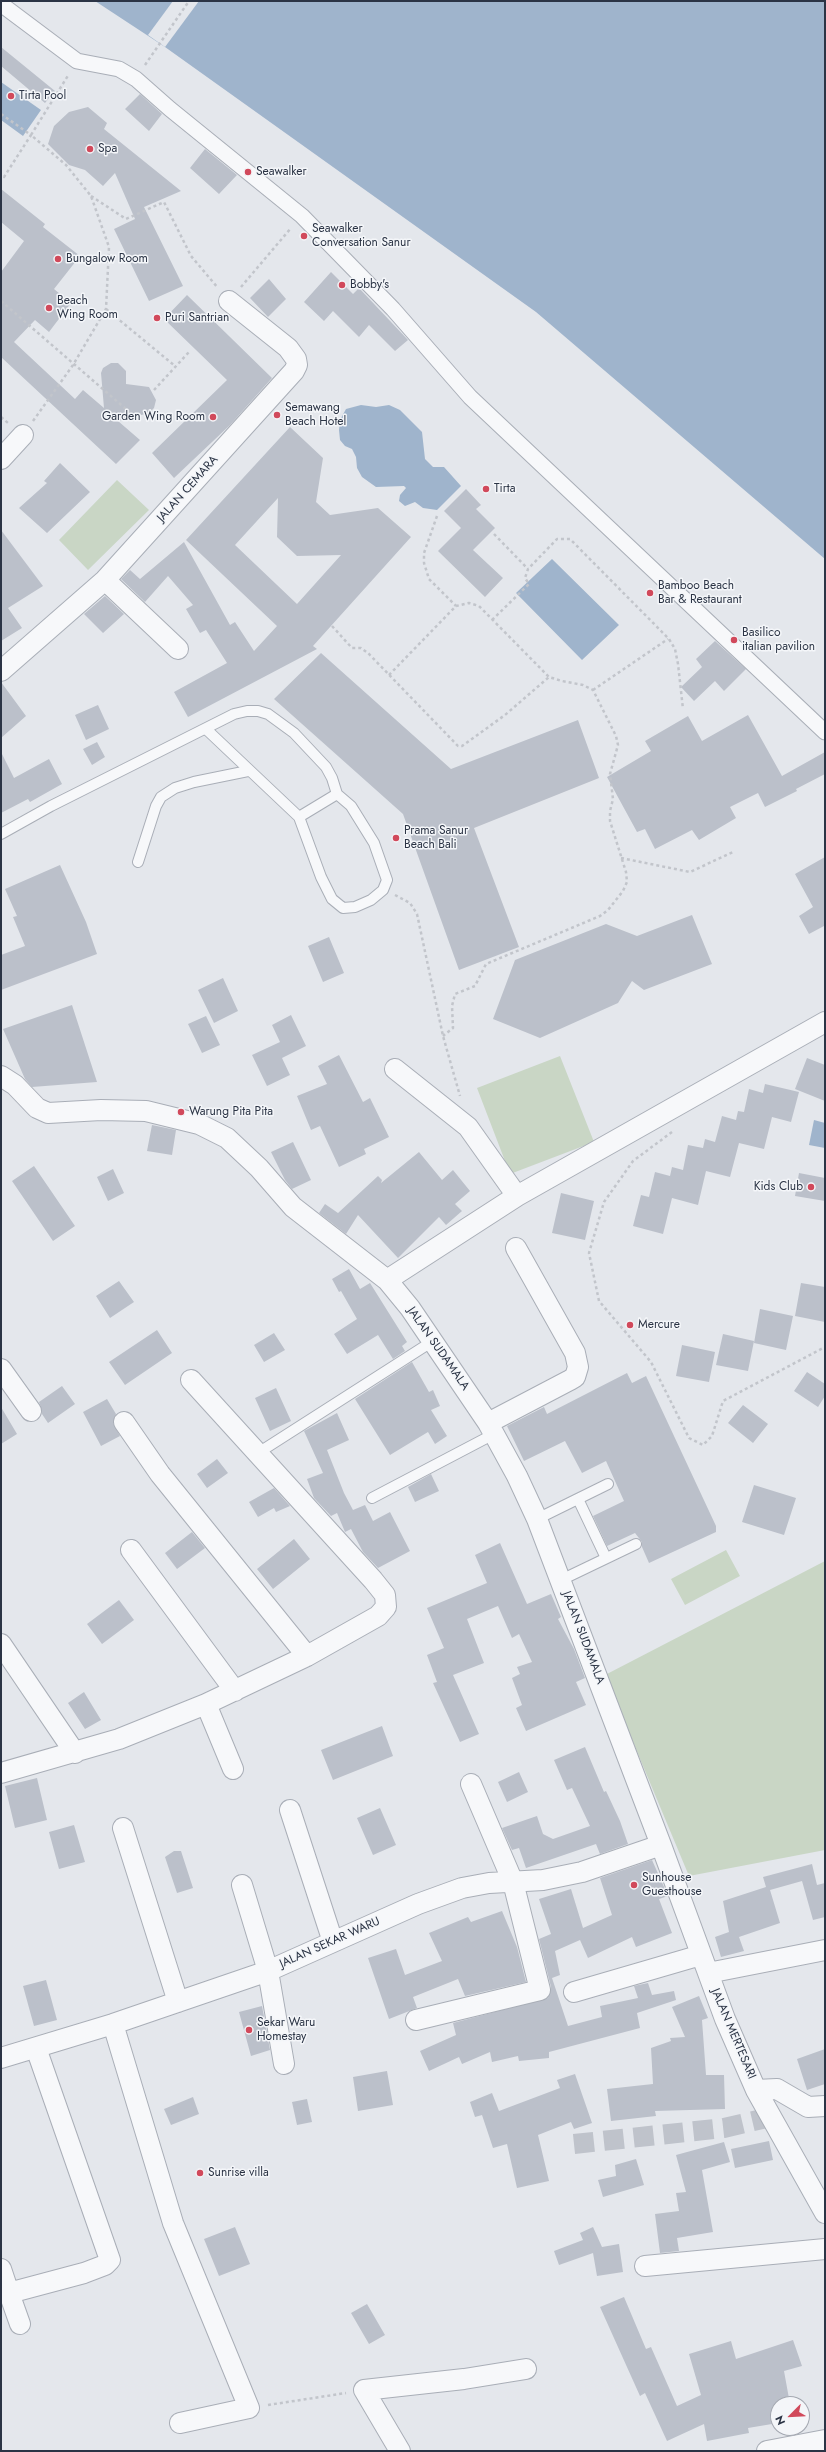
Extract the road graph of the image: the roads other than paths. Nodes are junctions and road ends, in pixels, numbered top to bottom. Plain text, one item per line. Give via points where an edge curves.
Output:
1 (1, 4) edge
2 (229, 301) road end
3 (23, 435) road end
4 (1, 459) edge
5 (105, 580) junction
6 (178, 649) dead end
7 (1, 671) edge
8 (206, 729) junction
9 (825, 732) edge
10 (248, 771) junction
11 (337, 794) junction
12 (299, 817) junction
13 (1, 834) edge
14 (138, 862) dead end
15 (825, 1022) edge
16 (395, 1069) dead end
17 (1, 1076) edge
18 (517, 1196) junction
19 (516, 1248) dead end
20 (387, 1280) junction
21 (433, 1341) junction
22 (1, 1369) edge
23 (191, 1380) dead end
24 (31, 1411) dead end
25 (124, 1422) dead end
26 (491, 1429) junction
27 (258, 1453) junction
28 (608, 1484) dead end
29 (372, 1498) dead end
30 (578, 1499) junction
31 (537, 1519) junction
32 (636, 1544) dead end
33 (131, 1550) dead end
34 (606, 1558) junction
35 (561, 1580) junction
36 (1, 1644) edge
37 (306, 1656) junction
38 (235, 1691) junction
39 (206, 1704) junction
40 (75, 1753) junction
41 (233, 1769) dead end
42 (1, 1773) edge
43 (471, 1784) dead end
44 (290, 1810) dead end
45 (123, 1828) dead end
46 (661, 1846) junction
47 (513, 1882) junction
48 (242, 1885) dead end
49 (333, 1942) junction
50 (825, 1950) edge
51 (701, 1955) junction
52 (268, 1971) junction
53 (708, 1973) junction
54 (574, 1992) dead end
55 (178, 2002) junction
56 (416, 2020) dead end
57 (113, 2024) junction
58 (36, 2048) junction
59 (1, 2058) edge
60 (284, 2064) dead end
61 (756, 2090) junction
62 (825, 2106) edge
63 (818, 2181) edge
64 (825, 2213) edge
65 (825, 2250) edge
66 (645, 2266) dead end
67 (1, 2269) edge
68 (10, 2293) junction
69 (20, 2324) dead end
70 (526, 2369) dead end
71 (180, 2423) dead end
72 (825, 2440) edge
73 (400, 2451) edge
74 (767, 2451) edge

1 - 9 street via 77,62 119,70 136,79 302,216 393,310 470,398
2 - 5 street, JALAN CEMARA via 288,348 297,365
3 - 4 street
5 - 6 street
5 - 7 street, JALAN CEMARA
8 - 10 lane
8 - 11 lane via 234,714 247,711 268,714 294,733 326,767
8 - 13 lane via 51,806
10 - 12 lane
10 - 14 lane via 194,782 175,788 161,797
11 - 12 lane
11 - 12 lane via 351,806 374,842 386,876 384,890 370,900 355,907 343,908 332,899
15 - 18 street
16 - 18 street via 468,1127
17 - 20 street, JALAN SUDAMALA via 15,1085 38,1108 48,1113 146,1111 199,1124 227,1138 244,1152 299,1212
18 - 20 street
19 - 26 street via 575,1354 578,1366 575,1377
20 - 21 street, JALAN SUDAMALA
21 - 26 street, JALAN SUDAMALA
21 - 27 lane
22 - 24 street
23 - 27 street
25 - 37 street via 160,1474
26 - 29 lane
26 - 31 street, JALAN SUDAMALA
27 - 37 street via 387,1600 386,1608 378,1616
28 - 30 lane
30 - 31 lane
30 - 34 lane
31 - 35 street, JALAN SUDAMALA
32 - 34 lane
33 - 38 street
34 - 35 lane
35 - 46 street, JALAN SUDAMALA
36 - 40 street
37 - 38 street
38 - 39 street
39 - 40 street via 119,1739
39 - 41 street
40 - 42 street
43 - 47 street
44 - 49 street
45 - 55 street
46 - 47 street, JALAN SEKAR WARU via 582,1872 543,1880
46 - 51 street, JALAN MERTESARI
47 - 49 street, JALAN SEKAR WARU via 462,1888 418,1904
47 - 56 street via 540,1990
48 - 52 street
49 - 52 street, JALAN SEKAR WARU
50 - 53 street
51 - 53 street, JALAN MERTESARI
51 - 54 street
52 - 55 street, JALAN SEKAR WARU
52 - 60 street
53 - 61 street, JALAN MERTESARI via 724,2019
55 - 57 street, JALAN SEKAR WARU
57 - 58 street, JALAN SEKAR WARU
57 - 71 street via 173,2223 249,2408
58 - 59 street, JALAN SEKAR WARU
58 - 68 street via 110,2260 105,2265 84,2272
61 - 62 street via 777,2089 808,2107
61 - 63 street, JALAN MERTESARI
63 - 64 street, JALAN MERTESARI
65 - 66 street
67 - 68 street
68 - 69 street
70 - 73 street via 364,2390
72 - 74 street

